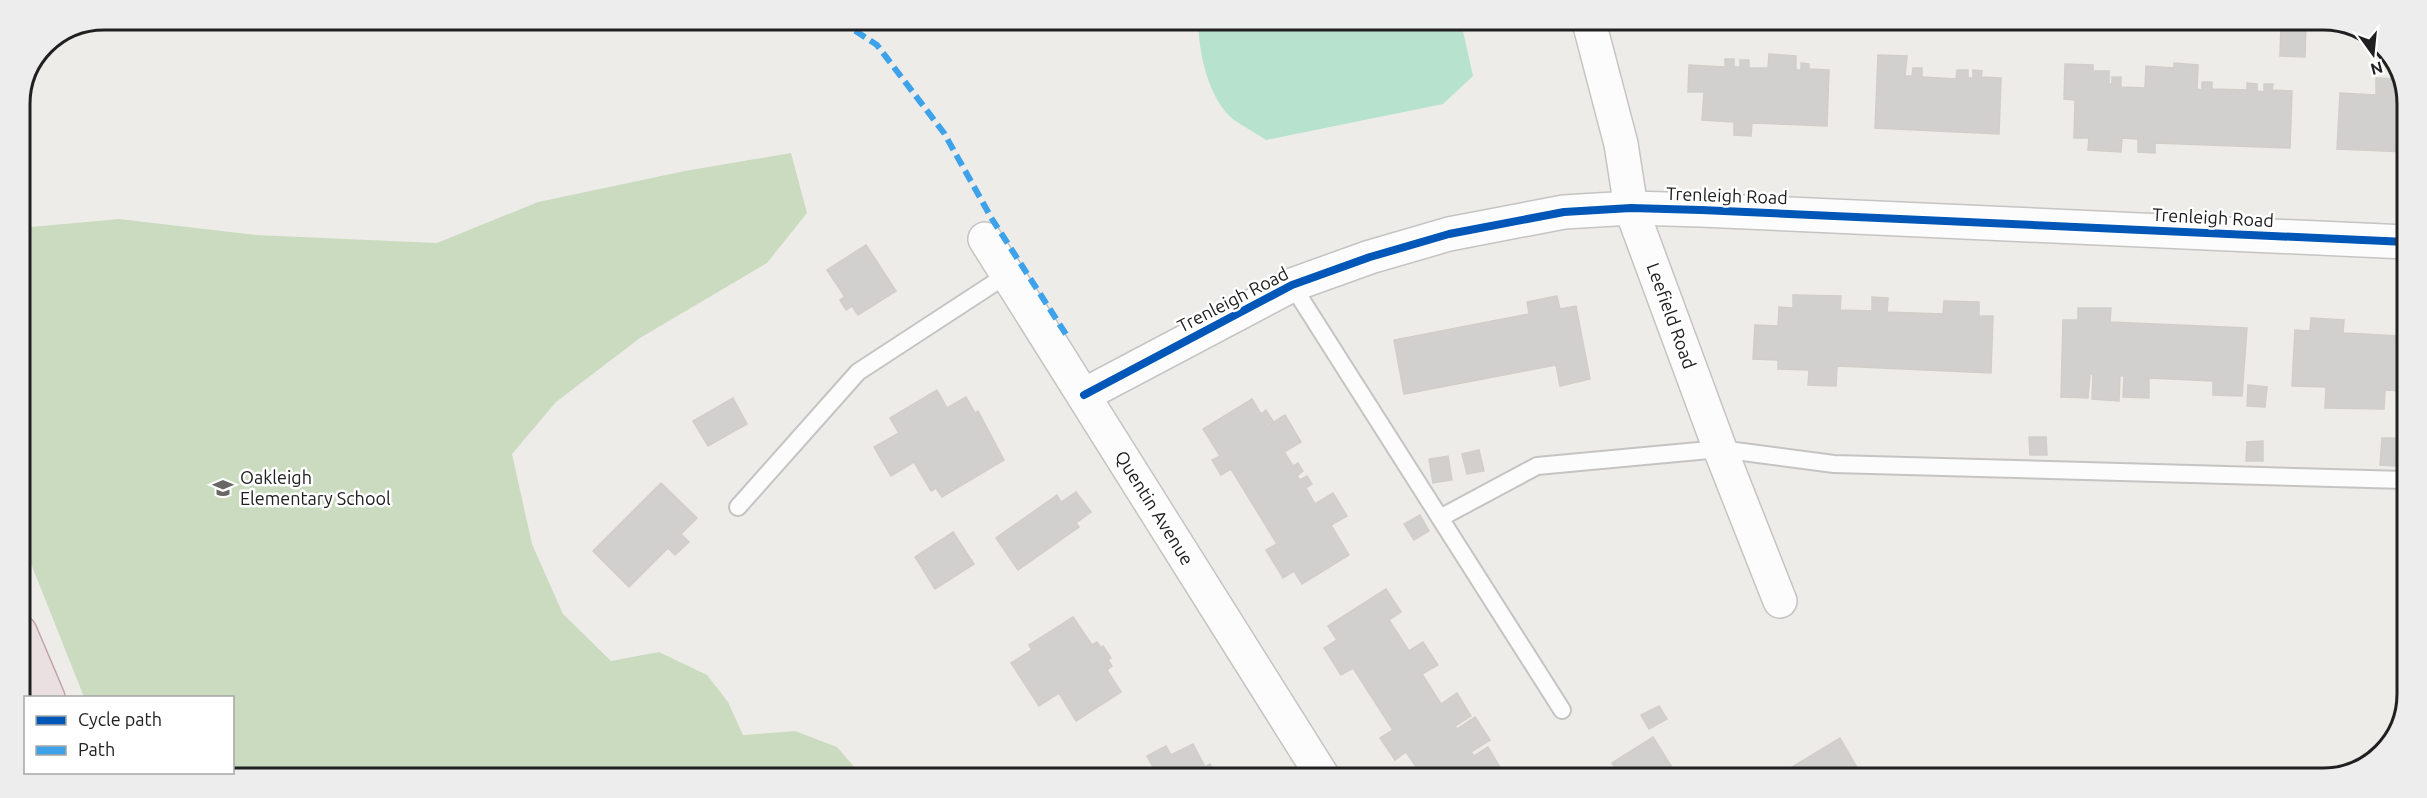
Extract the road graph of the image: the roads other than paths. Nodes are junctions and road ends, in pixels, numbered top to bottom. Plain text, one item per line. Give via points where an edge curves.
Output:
1 (1591, 30) edge
2 (1631, 208) junction
3 (985, 239) dead end
4 (2397, 242) edge
5 (1008, 274) junction
6 (1292, 285) junction
7 (1084, 395) junction
8 (1720, 449) junction
9 (2397, 480) edge
10 (738, 507) dead end
11 (1440, 518) junction
12 (1780, 602) dead end
13 (30, 656) edge
14 (47, 696) edge
15 (1562, 710) dead end
16 (1317, 768) edge

1 - 2 street, Leefield Road via 1621,144
2 - 4 street, Trenleigh Road
2 - 6 street, Trenleigh Road via 1564,212 1449,234
2 - 8 street, Leefield Road
3 - 5 street, Quentin Avenue
5 - 7 street, Quentin Avenue
5 - 10 lane via 858,372
6 - 7 street, Trenleigh Road
6 - 11 lane
7 - 16 street, Quentin Avenue
8 - 9 lane via 1834,464
8 - 11 lane via 1538,466
8 - 12 street, Leefield Road
11 - 15 lane
13 - 14 highway

